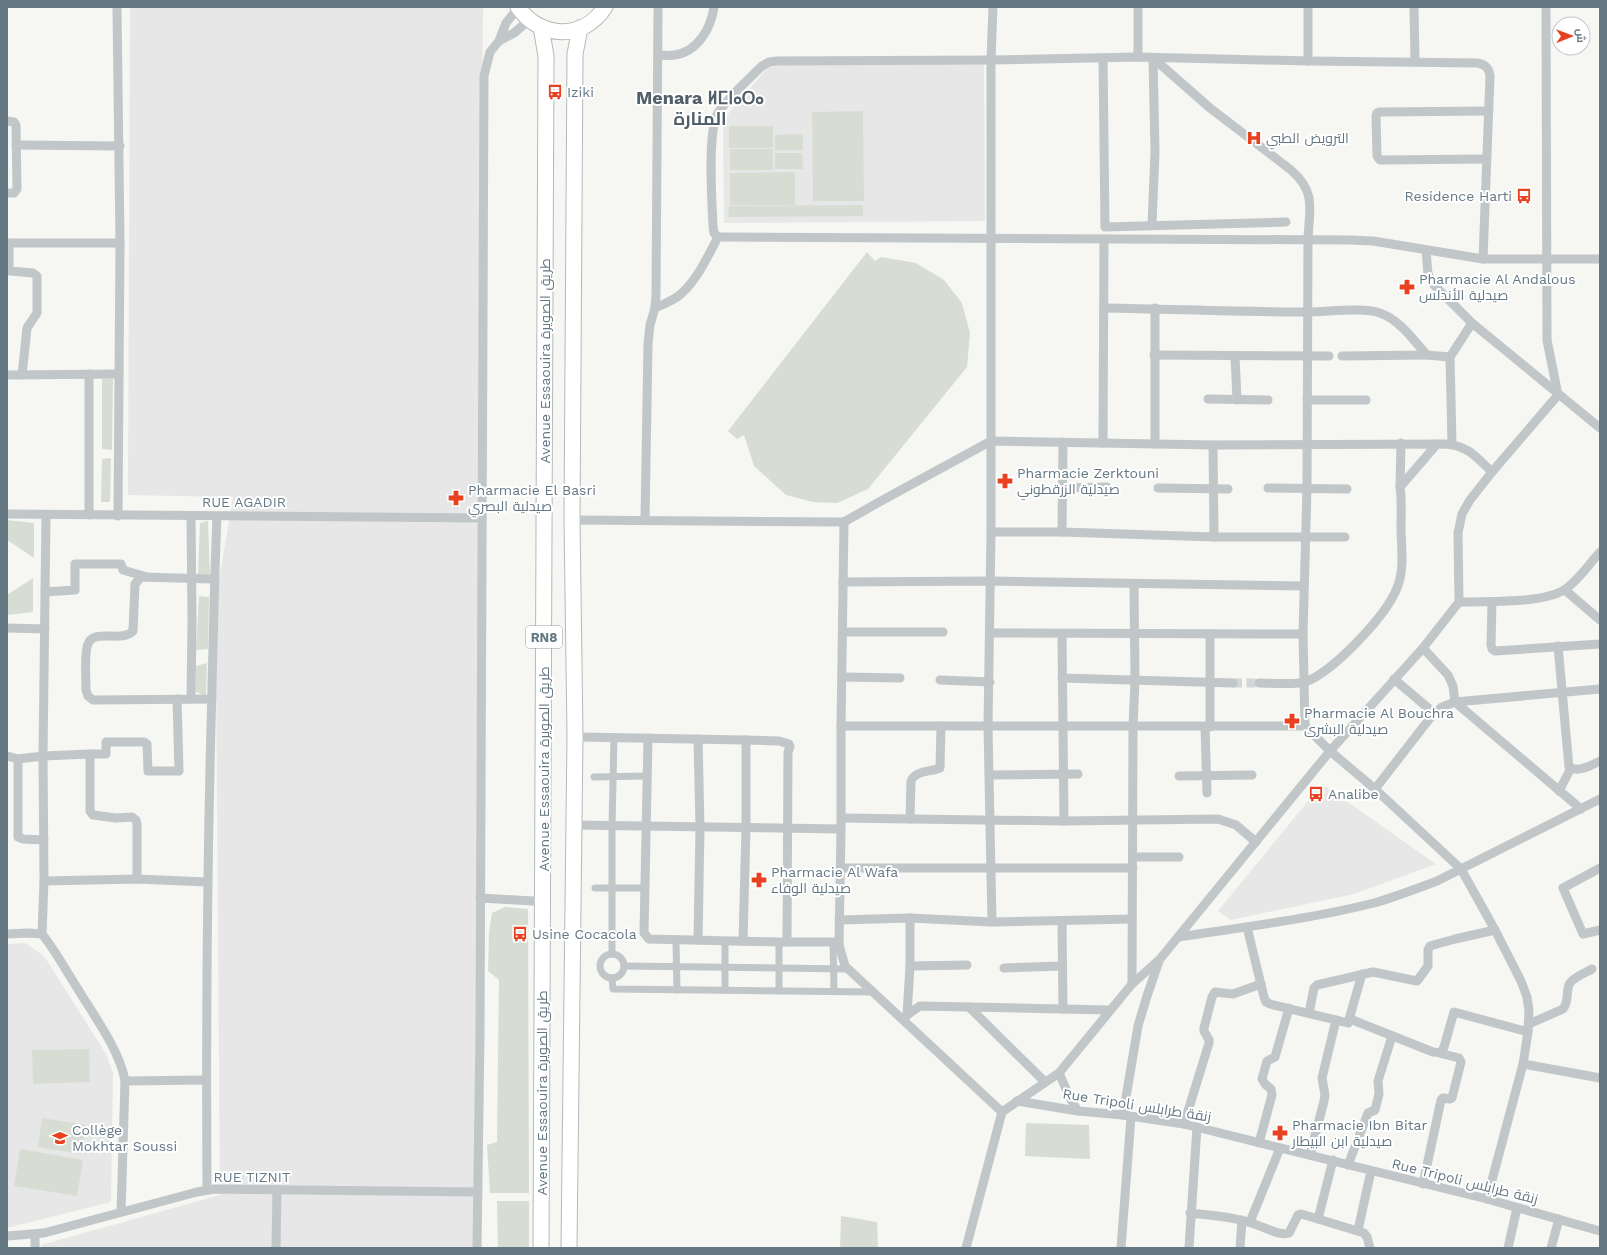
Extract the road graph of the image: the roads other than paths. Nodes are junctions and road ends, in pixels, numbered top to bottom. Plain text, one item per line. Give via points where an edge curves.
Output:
1 (117, 7) edge
2 (518, 7) edge
3 (605, 7) edge
4 (658, 7) edge
5 (714, 7) edge
6 (993, 7) edge
7 (1138, 7) edge
8 (1308, 7) edge
9 (1414, 7) edge
10 (1546, 7) edge
11 (535, 24) junction
12 (580, 28) junction
13 (499, 40) junction
14 (658, 55) junction
15 (1138, 57) junction
16 (1103, 58) junction
17 (1153, 58) junction
18 (991, 60) junction
19 (1308, 61) junction
20 (1415, 62) junction
21 (1489, 111) junction
22 (7, 121) edge
23 (16, 145) junction
24 (120, 146) junction
25 (1486, 159) junction
26 (7, 193) edge
27 (1286, 222) dead end
28 (1152, 226) junction
29 (718, 237) junction
30 (991, 239) junction
31 (1104, 239) junction
32 (1308, 240) junction
33 (8, 243) edge
34 (120, 243) junction
35 (1426, 250) junction
36 (1483, 259) junction
37 (1600, 259) edge
38 (1547, 260) junction
39 (655, 308) junction
40 (1105, 308) junction
41 (1155, 308) junction
42 (1307, 312) junction
43 (1472, 323) junction
44 (1154, 355) junction
45 (1427, 355) junction
46 (1236, 356) junction
47 (1329, 356) dead end
48 (1342, 356) dead end
49 (1307, 357) junction
50 (1450, 357) junction
51 (89, 374) junction
52 (119, 374) junction
53 (7, 375) edge
54 (22, 375) junction
55 (1558, 395) junction
56 (1208, 399) dead end
57 (1237, 400) junction
58 (1268, 400) dead end
59 (1307, 400) junction
60 (1366, 400) dead end
61 (1600, 428) edge
62 (991, 441) junction
63 (1063, 442) junction
64 (1103, 443) junction
65 (1307, 443) junction
66 (1401, 443) junction
67 (1155, 444) junction
68 (1213, 444) junction
69 (1438, 444) junction
70 (1452, 444) junction
71 (1492, 472) junction
72 (1107, 487) dead end
73 (1061, 488) junction
74 (1158, 488) dead end
75 (1268, 488) dead end
76 (1307, 488) junction
77 (1400, 488) junction
78 (1214, 489) junction
79 (1228, 489) dead end
80 (1347, 489) dead end
81 (7, 514) edge
82 (46, 515) junction
83 (89, 515) junction
84 (118, 516) junction
85 (191, 516) junction
86 (217, 516) junction
87 (482, 518) junction
88 (572, 520) junction
89 (645, 520) junction
90 (844, 522) junction
91 (991, 532) junction
92 (1062, 532) junction
93 (1305, 536) junction
94 (1214, 537) junction
95 (1345, 537) dead end
96 (1600, 552) edge
97 (148, 578) junction
98 (192, 579) junction
99 (214, 579) junction
100 (990, 581) junction
101 (843, 582) junction
102 (1134, 584) junction
103 (1304, 586) junction
104 (1564, 590) junction
105 (45, 592) junction
106 (1459, 602) junction
107 (1492, 602) junction
108 (1600, 620) edge
109 (7, 628) edge
110 (45, 629) junction
111 (843, 632) junction
112 (943, 632) dead end
113 (990, 633) junction
114 (1134, 633) junction
115 (1062, 634) junction
116 (1210, 634) junction
117 (1303, 634) junction
118 (1600, 644) edge
119 (1558, 646) junction
120 (1423, 648) junction
121 (842, 677) junction
122 (900, 678) dead end
123 (1062, 678) junction
124 (1394, 679) junction
125 (940, 680) dead end
126 (1135, 680) junction
127 (990, 682) junction
128 (1303, 682) junction
129 (1210, 683) junction
130 (1233, 683) tunnel mouth
131 (1259, 683) tunnel mouth
132 (1600, 689) edge
133 (1562, 692) junction
134 (177, 699) junction
135 (191, 699) junction
136 (212, 699) junction
137 (1455, 702) junction
138 (1434, 713) junction
139 (841, 726) junction
140 (941, 726) junction
141 (988, 726) junction
142 (1305, 726) junction
143 (1062, 727) junction
144 (1133, 727) junction
145 (1207, 727) junction
146 (575, 736) junction
147 (614, 737) junction
148 (648, 738) junction
149 (698, 738) junction
150 (746, 740) junction
151 (1330, 751) junction
152 (90, 754) junction
153 (7, 756) edge
154 (43, 756) junction
155 (18, 759) junction
156 (1600, 761) edge
157 (1571, 768) junction
158 (1078, 774) dead end
159 (990, 775) junction
160 (1064, 775) junction
161 (1207, 775) junction
162 (1252, 775) dead end
163 (614, 776) junction
164 (647, 776) junction
165 (1179, 776) dead end
166 (594, 777) dead end
167 (1375, 789) junction
168 (1559, 791) junction
169 (1207, 793) dead end
170 (1600, 799) edge
171 (1581, 809) junction
172 (842, 818) junction
173 (910, 819) junction
174 (1133, 819) junction
175 (989, 820) junction
176 (1064, 821) junction
177 (574, 825) junction
178 (612, 826) junction
179 (646, 826) junction
180 (700, 827) junction
181 (746, 828) junction
182 (788, 829) junction
183 (841, 829) junction
184 (44, 840) junction
185 (1256, 842) junction
186 (1133, 857) junction
187 (1180, 858) dead end
188 (840, 868) junction
189 (990, 868) junction
190 (1133, 868) junction
191 (1600, 868) edge
192 (1460, 869) junction
193 (137, 879) junction
194 (44, 881) junction
195 (207, 882) junction
196 (596, 888) dead end
197 (613, 888) junction
198 (645, 888) junction
199 (480, 898) junction
200 (543, 900) junction
201 (910, 918) junction
202 (1132, 919) junction
203 (839, 920) junction
204 (1062, 921) junction
205 (992, 922) junction
206 (1248, 927) junction
207 (1495, 930) junction
208 (1600, 930) edge
209 (7, 934) edge
210 (42, 934) junction
211 (1179, 936) junction
212 (676, 940) junction
213 (698, 940) junction
214 (725, 941) junction
215 (743, 941) junction
216 (783, 942) junction
217 (836, 944) junction
218 (612, 954) junction
219 (1160, 959) junction
220 (968, 965) dead end
221 (624, 966) junction
222 (677, 966) junction
223 (910, 966) junction
224 (1062, 966) junction
225 (725, 967) junction
226 (779, 968) junction
227 (834, 968) junction
228 (1004, 968) dead end
229 (849, 969) junction
230 (1592, 969) dead end
231 (1362, 974) junction
232 (612, 978) junction
233 (1132, 984) junction
234 (1261, 984) junction
235 (677, 990) junction
236 (725, 990) junction
237 (778, 991) junction
238 (834, 991) junction
239 (874, 992) junction
240 (969, 1007) junction
241 (1289, 1008) junction
242 (1063, 1009) junction
243 (1110, 1010) junction
244 (1309, 1013) junction
245 (905, 1017) junction
246 (1350, 1019) junction
247 (1336, 1020) junction
248 (1528, 1028) junction
249 (1392, 1036) junction
250 (1439, 1053) junction
251 (1523, 1064) junction
252 (1059, 1073) junction
253 (1600, 1078) edge
254 (206, 1080) junction
255 (125, 1081) junction
256 (1045, 1082) junction
257 (1017, 1101) junction
258 (1078, 1111) junction
259 (1002, 1112) junction
260 (1127, 1116) junction
261 (1184, 1124) junction
262 (1197, 1127) junction
263 (1259, 1143) junction
264 (1280, 1148) junction
265 (1310, 1155) junction
266 (1333, 1160) junction
267 (1348, 1165) junction
268 (1371, 1171) junction
269 (1423, 1184) junction
270 (207, 1190) junction
271 (277, 1190) junction
272 (478, 1192) junction
273 (1487, 1200) junction
274 (1517, 1208) junction
275 (121, 1212) junction
276 (1190, 1213) junction
277 (1318, 1219) junction
278 (1559, 1219) junction
279 (1246, 1221) junction
280 (1358, 1230) junction
281 (1600, 1231) edge
282 (35, 1234) junction
283 (7, 1236) edge
284 (35, 1248) edge
285 (276, 1248) edge
286 (477, 1248) edge
287 (541, 1248) edge
288 (569, 1248) edge
289 (966, 1248) edge
290 (1122, 1248) edge
291 (1189, 1248) edge
292 (1240, 1248) edge
293 (1370, 1248) edge
294 (1508, 1248) edge
295 (1551, 1248) edge

1 - 24 street
2 - 11 main road
2 - 13 street via 506,23
3 - 12 main road via 592,22
4 - 14 street
5 - 14 street via 710,25 702,39 691,48 675,55
6 - 18 street
7 - 15 street
8 - 19 street
9 - 20 street
10 - 38 street
11 - 12 main road via 560,32
11 - 13 street
11 - 200 main road, Avenue Essaouira طريق الصويرة / RN8 via 546,56
12 - 88 main road, Avenue Essaouira طريق الصويرة / RN8 via 575,54
13 - 87 street via 490,52 484,76
14 - 39 street
15 - 16 street
15 - 17 street
16 - 18 street
16 - 28 street via 1105,227
17 - 19 street
17 - 28 street via 1155,152
17 - 32 street via 1210,108 1301,179 1310,200
18 - 29 street via 777,61 762,66 725,103 717,115 713,128 712,226
18 - 30 street
19 - 20 street
20 - 21 street via 1477,63 1487,67 1490,76
21 - 25 street
21 - 25 street via 1379,112 1376,116 1377,156 1380,160
22 - 23 street via 16,125
23 - 24 street
23 - 26 street via 17,189 14,193
24 - 34 street
25 - 36 street
27 - 28 street
29 - 30 street
29 - 39 street via 708,258 683,293
30 - 31 street
30 - 62 street
31 - 32 street
31 - 40 street
32 - 35 street via 1373,241
32 - 42 street
33 - 34 street
33 - 54 street via 10,271 33,272 37,276 37,313 27,328
34 - 52 street
35 - 36 street
35 - 43 street via 1429,279
36 - 38 street
37 - 38 street
38 - 55 street via 1547,340
39 - 89 street via 648,344
40 - 41 street
40 - 64 street
41 - 42 street
41 - 44 street
42 - 45 street via 1379,312 1398,324
42 - 49 street
43 - 50 street
43 - 55 street
44 - 46 street
44 - 67 street
45 - 48 street
45 - 50 street
46 - 49 street
46 - 57 street
47 - 49 street
49 - 59 street
50 - 70 street
51 - 52 street
51 - 54 street
51 - 83 street
52 - 84 street
53 - 54 street
55 - 61 street
55 - 71 street
56 - 57 street
57 - 58 street
59 - 60 street
59 - 65 street
62 - 63 street
62 - 90 street
62 - 91 street
63 - 64 street
63 - 73 street
64 - 67 street
65 - 66 street
65 - 68 street
65 - 76 street
66 - 69 street
66 - 77 street
67 - 68 street
68 - 78 street
69 - 70 street
69 - 77 street
70 - 71 street via 1462,446
71 - 106 street via 1470,500 1460,519
72 - 73 street
73 - 92 street
74 - 78 street
75 - 76 street
76 - 80 street
76 - 93 street
77 - 128 street via 1401,574 1398,587 1391,600 1342,658 1322,673
78 - 79 street
78 - 94 street
81 - 82 street, RUE AGADIR
82 - 83 street, RUE AGADIR
82 - 105 street
83 - 84 street, RUE AGADIR
84 - 85 street, RUE AGADIR
85 - 86 street, RUE AGADIR
85 - 98 street
86 - 87 street, RUE AGADIR
86 - 99 street
87 - 199 street
88 - 89 street
88 - 146 main road, Avenue Essaouira طريق الصويرة / RN8
89 - 90 street
90 - 101 street
91 - 92 street
91 - 100 street
92 - 94 street
93 - 94 street
93 - 95 street
93 - 103 street
96 - 104 street
97 - 98 street
97 - 105 street via 123,570 121,564 75,564 75,590
97 - 134 street via 141,578 134,584 134,624 130,634 97,636 88,643 86,690 90,699 98,701
98 - 99 street
98 - 135 street
99 - 136 street
100 - 101 street
100 - 102 street
100 - 113 street
101 - 111 street
102 - 103 street
102 - 114 street
103 - 117 street
104 - 107 street via 1540,598
104 - 108 street
105 - 110 street
106 - 107 street
106 - 120 street
107 - 119 street via 1492,649 1495,651
109 - 110 street
110 - 154 street
111 - 112 street
111 - 121 street
113 - 115 street
113 - 127 street
114 - 115 street
114 - 116 street
114 - 126 street
115 - 123 street
116 - 117 street
116 - 129 street
117 - 128 street
118 - 119 street
119 - 133 street
120 - 124 street
120 - 137 street via 1451,680
121 - 122 street
121 - 139 street
123 - 126 street
123 - 143 street
124 - 138 street
124 - 151 street
125 - 127 street
126 - 129 street
126 - 144 street
127 - 141 street
128 - 131 street
128 - 142 street
129 - 130 street
129 - 145 street
132 - 133 street
133 - 137 street
133 - 157 street
134 - 135 street
134 - 152 street via 179,771 148,771 147,744 144,742 106,742 106,754
135 - 136 street
136 - 195 street
137 - 138 street
137 - 168 street
138 - 167 street
139 - 140 street
139 - 172 street
140 - 141 street
140 - 173 street via 940,768 913,776
141 - 143 street
141 - 159 street
142 - 145 street
142 - 151 street
143 - 144 street
143 - 160 street
144 - 145 street
144 - 174 street
145 - 161 street
146 - 147 street
146 - 177 main road, Avenue Essaouira طريق الصويرة / RN8
147 - 148 street
147 - 163 street
148 - 149 street
148 - 164 street
149 - 150 street
149 - 180 street
150 - 181 street
150 - 182 street via 779,741 789,744
151 - 167 street
151 - 185 street
152 - 154 street
152 - 193 street via 90,811 93,815 132,817 136,820
153 - 155 street
154 - 155 street
154 - 184 street
155 - 184 street via 18,837
156 - 157 street via 1580,769
157 - 168 street
158 - 160 street
159 - 160 street
159 - 175 street
160 - 176 street
161 - 162 street
161 - 165 street
161 - 169 street
163 - 164 street
163 - 166 street
163 - 178 street
164 - 179 street
167 - 192 street
168 - 171 street
170 - 171 street
171 - 192 street
172 - 173 street
172 - 183 street
173 - 175 street
174 - 176 street
174 - 185 street via 1223,820 1236,825
174 - 186 street
175 - 176 street
175 - 189 street
177 - 178 street
177 - 288 main road, Avenue Essaouira طريق الصويرة / RN8
178 - 179 street
178 - 197 street
179 - 180 street
179 - 198 street
180 - 181 street
180 - 213 street
181 - 182 street
181 - 215 street
182 - 183 street
182 - 216 street
183 - 188 street
184 - 194 street
185 - 211 street
186 - 187 street
186 - 190 street
188 - 189 street
188 - 203 street
189 - 190 street
189 - 205 street
190 - 202 street
191 - 208 street via 1563,888 1583,934
192 - 206 street via 1437,881 1376,902
192 - 207 street
193 - 194 street
193 - 195 street
194 - 210 street
195 - 254 street
196 - 197 street
197 - 198 street
197 - 218 street
198 - 212 street via 646,937
199 - 200 street
199 - 272 street
200 - 287 main road, Avenue Essaouira طريق الصويرة / RN8
201 - 203 street
201 - 205 street
201 - 223 street
202 - 204 street
202 - 233 street
203 - 217 street
204 - 205 street
204 - 224 street
206 - 211 street
206 - 234 street
207 - 231 street via 1430,946 1428,966 1417,981 1376,972
207 - 248 street via 1527,997
209 - 210 street
210 - 255 street via 101,1026 120,1063
211 - 219 street
212 - 213 street
212 - 222 street
213 - 214 street
214 - 215 street
214 - 225 street
215 - 216 street
216 - 217 street
216 - 226 street
217 - 227 street
217 - 229 street via 844,966
218 - 221 street via 618,955
218 - 232 street via 603,957 600,966 603,974
219 - 233 street
219 - 260 street via 1138,1026
220 - 223 street
221 - 222 street
221 - 232 street via 620,974
222 - 225 street
222 - 235 street
223 - 245 street
224 - 228 street
224 - 242 street
225 - 226 street
225 - 236 street
226 - 227 street
226 - 237 street
227 - 229 street
227 - 238 street
229 - 239 street
230 - 248 street via 1571,982 1568,1000 1563,1009
231 - 244 street via 1315,987
231 - 246 street
232 - 235 street via 613,989
233 - 243 street
234 - 241 street via 1266,1002
234 - 261 street via 1233,994 1215,992 1212,997 1204,1028 1209,1043
235 - 236 street
236 - 237 street
237 - 238 street
238 - 239 street
239 - 245 street
240 - 242 street
240 - 245 street via 920,1006
240 - 256 street
241 - 244 street
241 - 263 street via 1275,1057 1268,1061 1262,1079 1271,1089 1272,1095
242 - 243 street
243 - 252 street
244 - 247 street
245 - 259 street
246 - 247 street via 1348,1023
246 - 249 street
247 - 265 street via 1322,1078 1325,1096
248 - 250 street via 1454,1012 1444,1047
248 - 251 street
249 - 250 street
249 - 267 street via 1378,1081 1379,1094 1374,1110 1368,1113
250 - 269 street via 1459,1058 1461,1062 1452,1098 1441,1100
251 - 253 street
251 - 273 street
252 - 256 street
252 - 258 street
254 - 255 street
254 - 270 street
255 - 275 street
256 - 257 street
257 - 258 street, Rue Tripoli زنقة طرابلس
257 - 259 street
258 - 260 street, Rue Tripoli زنقة طرابلس
259 - 289 street
260 - 261 street, Rue Tripoli زنقة طرابلس
260 - 290 street
261 - 262 street, Rue Tripoli زنقة طرابلس
262 - 263 street, Rue Tripoli زنقة طرابلس
262 - 276 street
263 - 264 street, Rue Tripoli زنقة طرابلس
264 - 265 street, Rue Tripoli زنقة طرابلس
264 - 279 street
265 - 266 street, Rue Tripoli زنقة طرابلس
266 - 267 street, Rue Tripoli زنقة طرابلس
266 - 277 street
267 - 268 street, Rue Tripoli زنقة طرابلس
268 - 269 street, Rue Tripoli زنقة طرابلس
268 - 280 street
269 - 273 street, Rue Tripoli زنقة طرابلس
270 - 271 street, RUE TIZNIT
270 - 275 street, RUE TIZNIT
271 - 272 street, RUE TIZNIT
271 - 285 street
272 - 286 street
273 - 274 street, Rue Tripoli زنقة طرابلس
274 - 278 street, Rue Tripoli زنقة طرابلس
274 - 294 street
275 - 282 street, RUE TIZNIT
276 - 279 street
276 - 291 street
277 - 279 street via 1298,1215 1291,1231 1286,1234
277 - 280 street
278 - 281 street, Rue Tripoli زنقة طرابلس
278 - 295 street
279 - 292 street
280 - 293 street via 1367,1237
282 - 283 street, RUE TIZNIT
282 - 284 street

